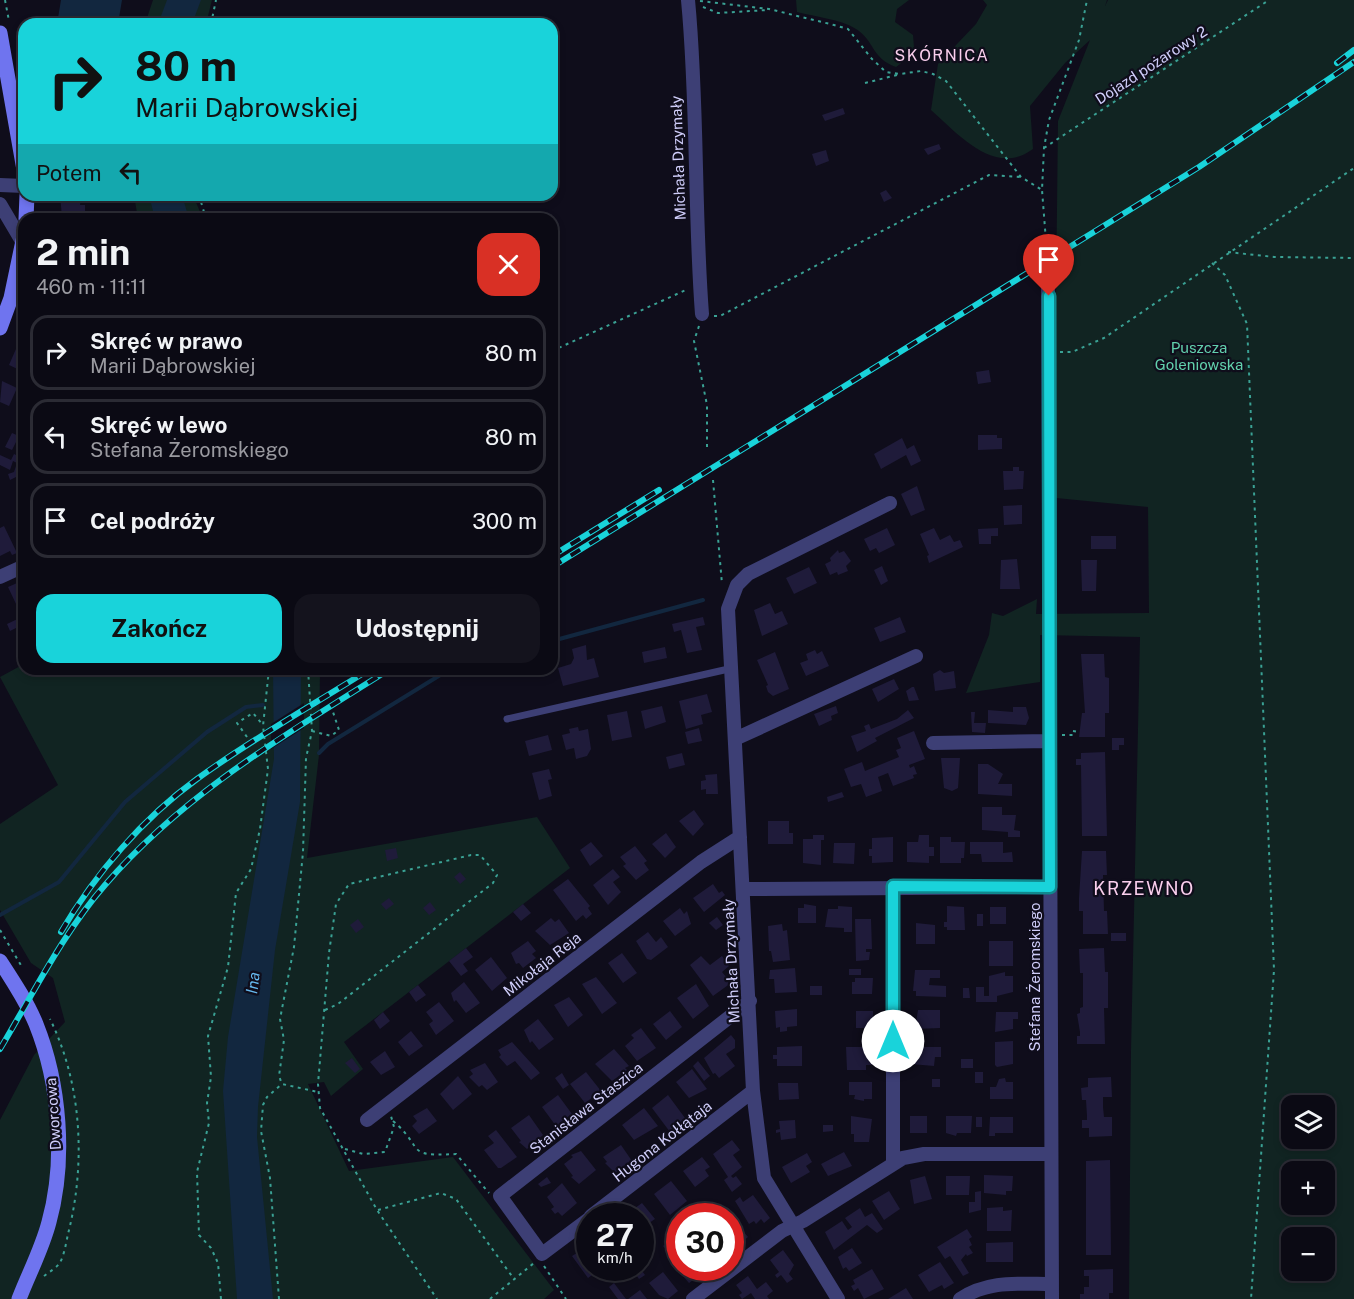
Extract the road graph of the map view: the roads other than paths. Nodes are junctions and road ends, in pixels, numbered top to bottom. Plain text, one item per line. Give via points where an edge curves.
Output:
1 (688, 0) edge
2 (0, 33) edge
3 (3, 67) edge
4 (18, 141) edge
5 (0, 185) edge
6 (18, 186) edge
7 (0, 204) edge
8 (18, 235) edge
9 (1048, 266) road end
10 (18, 269) edge
11 (702, 314) road end
12 (0, 328) edge
13 (890, 503) dead end
14 (18, 569) edge
15 (0, 577) edge
16 (916, 657) dead end
17 (733, 668) junction
18 (507, 719) dead end
19 (735, 739) junction
20 (1050, 741) junction
21 (933, 743) dead end
22 (740, 837) junction
23 (893, 886) junction
24 (1050, 887) junction
25 (745, 889) junction
26 (0, 961) edge
27 (750, 1001) junction
28 (753, 1091) junction
29 (367, 1120) dead end
30 (1050, 1154) junction
31 (893, 1163) junction
32 (608, 1203) edge
33 (792, 1226) junction
34 (576, 1228) edge
35 (538, 1259) joint
36 (29, 1274) junction
37 (1052, 1284) junction
38 (8, 1299) edge
39 (20, 1299) edge
40 (693, 1299) edge
41 (838, 1299) edge
42 (960, 1299) edge
43 (1052, 1299) edge

1 - 11 street, Michała Drzymały
2 - 3 street
3 - 4 street
5 - 6 street
7 - 8 street
9 - 20 street, Stefana Żeromskiego
10 - 12 street
13 - 17 street, Michała Drzymały via 748,574 737,585 729,601
14 - 15 street
16 - 19 street
17 - 18 lane
17 - 19 street, Michała Drzymały
19 - 22 street, Michała Drzymały
20 - 21 street
20 - 24 street, Stefana Żeromskiego
22 - 25 street, Michała Drzymały
22 - 29 street, Mikołaja Reja
23 - 24 street
23 - 25 street
23 - 31 street
24 - 30 street, Stefana Żeromskiego
25 - 27 street, Michała Drzymały
26 - 36 street, Dworcowa via 35,1022 49,1066 56,1107 54,1202
27 - 28 street, Michała Drzymały
27 - 35 street, Stanisława Staszica via 500,1196
28 - 32 street, Hugona Kołłątaja
28 - 33 street, Michała Drzymały via 764,1178
30 - 31 street via 924,1154
30 - 37 street, Stefana Żeromskiego
31 - 33 street
33 - 40 street
33 - 41 street, Michała Drzymały
34 - 35 street, Hugona Kołłątaja
36 - 38 street, Dworcowa
36 - 39 street, Dworcowa
37 - 42 street via 993,1284
37 - 43 street, Stefana Żeromskiego

